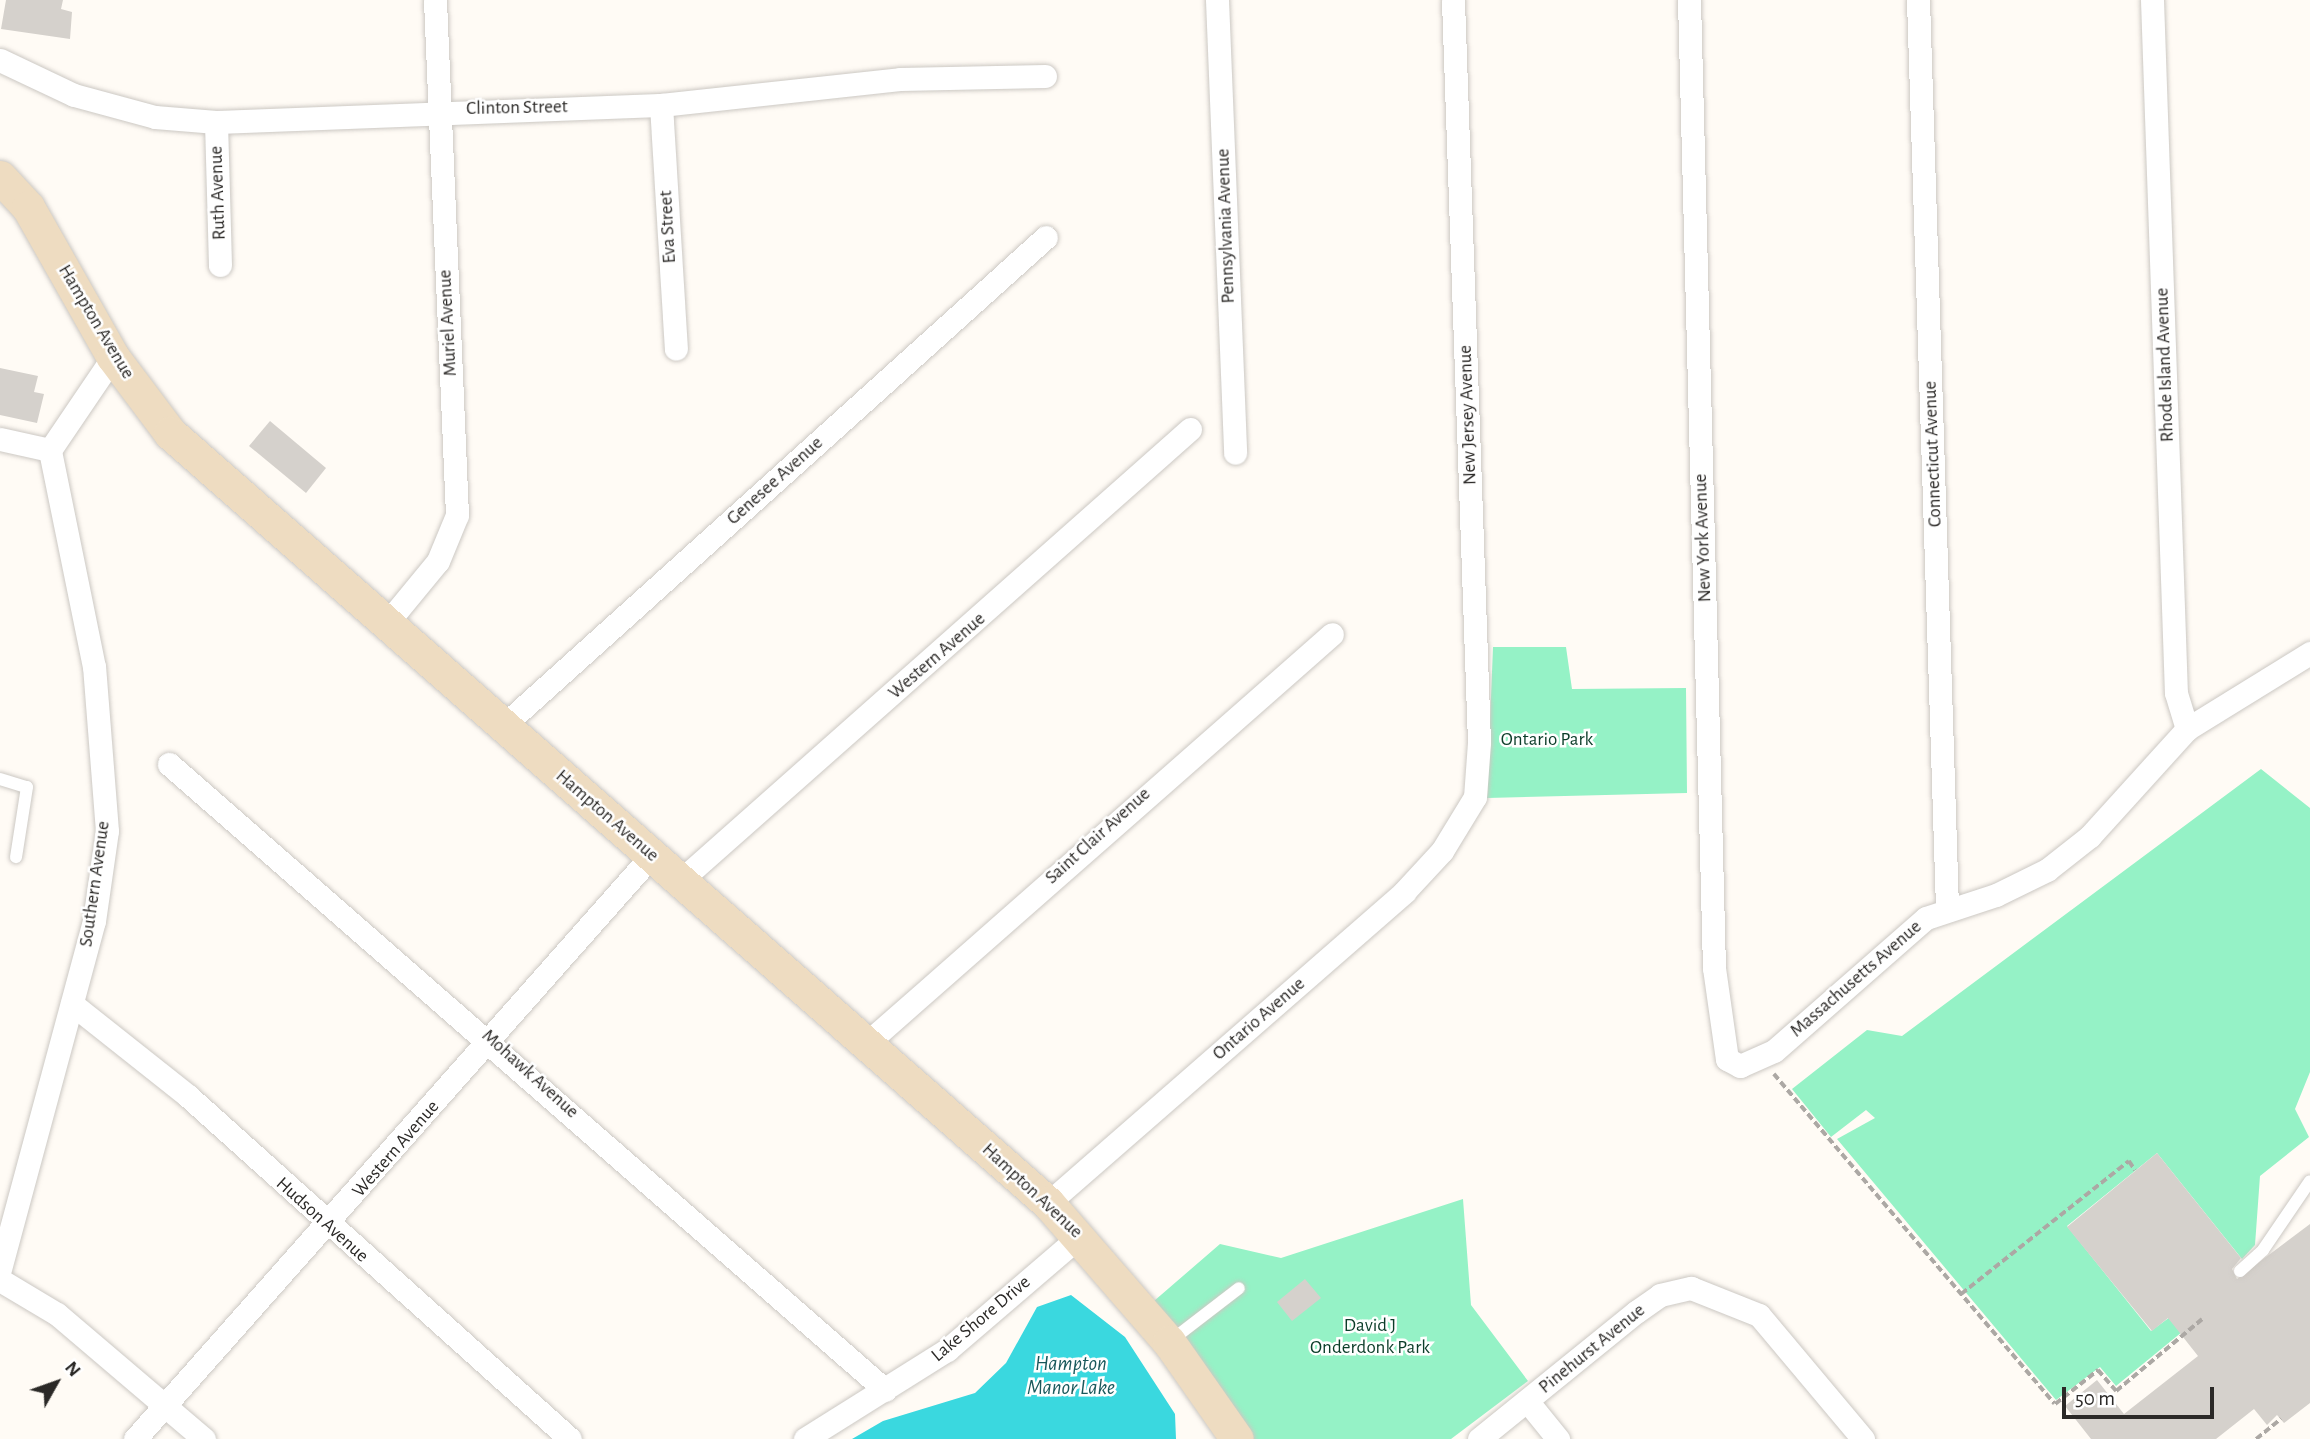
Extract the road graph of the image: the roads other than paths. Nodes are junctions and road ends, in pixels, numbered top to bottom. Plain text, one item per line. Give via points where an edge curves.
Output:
1 (435, 0) edge
2 (1217, 0) edge
3 (1453, 0) edge
4 (1689, 0) edge
5 (1918, 0) edge
6 (2152, 0) edge
7 (0, 60) edge
8 (1045, 76) dead end
9 (661, 105) junction
10 (441, 109) junction
11 (216, 122) junction
12 (0, 177) edge
13 (1046, 237) dead end
14 (220, 265) dead end
15 (676, 349) dead end
16 (113, 357) junction
17 (1190, 429) dead end
18 (0, 439) edge
19 (50, 450) junction
20 (1235, 453) dead end
21 (387, 623) junction
22 (1332, 634) dead end
23 (2310, 653) edge
24 (504, 725) junction
25 (2188, 729) junction
26 (169, 764) dead end
27 (0, 779) edge
28 (1459, 826) joint
29 (652, 855) junction
30 (16, 857) dead end
31 (681, 880) junction
32 (1947, 907) junction
33 (72, 1004) junction
34 (492, 1040) junction
35 (867, 1043) junction
36 (1740, 1066) joint
37 (2310, 1181) edge
38 (1048, 1203) junction
39 (327, 1227) junction
40 (1081, 1235) junction
41 (0, 1269) edge
42 (2240, 1271) dead end
43 (0, 1280) edge
44 (1239, 1288) dead end
45 (1169, 1342) junction
46 (886, 1390) junction
47 (1528, 1402) junction
48 (164, 1405) junction
49 (1233, 1437) edge
50 (135, 1439) edge
51 (204, 1439) edge
52 (569, 1439) edge
53 (805, 1439) edge
54 (1479, 1439) edge
55 (1558, 1439) edge
56 (1863, 1439) edge

1 - 10 street, Muriel Avenue
2 - 20 street, Pennsylvania Avenue
3 - 28 street, New Jersey Avenue via 1479,742 1475,797
4 - 36 street, New York Avenue via 1714,968 1721,1050
5 - 32 street, Connecticut Avenue
6 - 25 street, Rhode Island Avenue via 2175,693
7 - 11 street, Clinton Street via 74,95 155,117
8 - 9 street, Clinton Street via 900,79
9 - 10 street, Clinton Street
9 - 15 street, Eva Street
10 - 11 street, Clinton Street
10 - 21 street, Muriel Avenue via 457,515 439,561
11 - 14 street, Ruth Avenue
12 - 16 street, Hampton Avenue via 28,207
13 - 24 street, Genesee Avenue
16 - 19 street
16 - 21 street, Hampton Avenue via 170,433
17 - 31 street, Western Avenue
18 - 19 street
19 - 33 street, Southern Avenue via 94,667 107,831 94,921
21 - 24 street, Hampton Avenue
22 - 35 street, Saint Clair Avenue
23 - 25 street, Massachusetts Avenue
24 - 29 street, Hampton Avenue
25 - 32 street, Massachusetts Avenue via 2091,836 2047,870 1996,895
26 - 34 street, Mohawk Avenue
27 - 30 lane via 27,787
28 - 38 street, Ontario Avenue via 1404,892
29 - 31 street, Hampton Avenue
29 - 34 street, Western Avenue
31 - 35 street, Hampton Avenue
32 - 36 street, Massachusetts Avenue via 1926,918 1764,1058
33 - 39 street, Hudson Avenue via 188,1096
33 - 41 street, Southern Avenue
34 - 39 street, Western Avenue
34 - 46 street, Mohawk Avenue
35 - 38 street, Hampton Avenue
37 - 42 lane via 2263,1250
38 - 40 street, Hampton Avenue
39 - 48 street, Western Avenue
39 - 52 street, Hudson Avenue
40 - 45 street, Hampton Avenue
40 - 46 street, Lake Shore Drive via 947,1350
43 - 48 street via 57,1314
44 - 45 lane
45 - 49 street, Hampton Avenue
46 - 53 street, Lake Shore Drive
47 - 54 street, Pinehurst Avenue
47 - 55 street
47 - 56 street, Pinehurst Avenue via 1636,1311 1660,1296 1691,1288 1759,1315
48 - 50 street, Western Avenue
48 - 51 street

